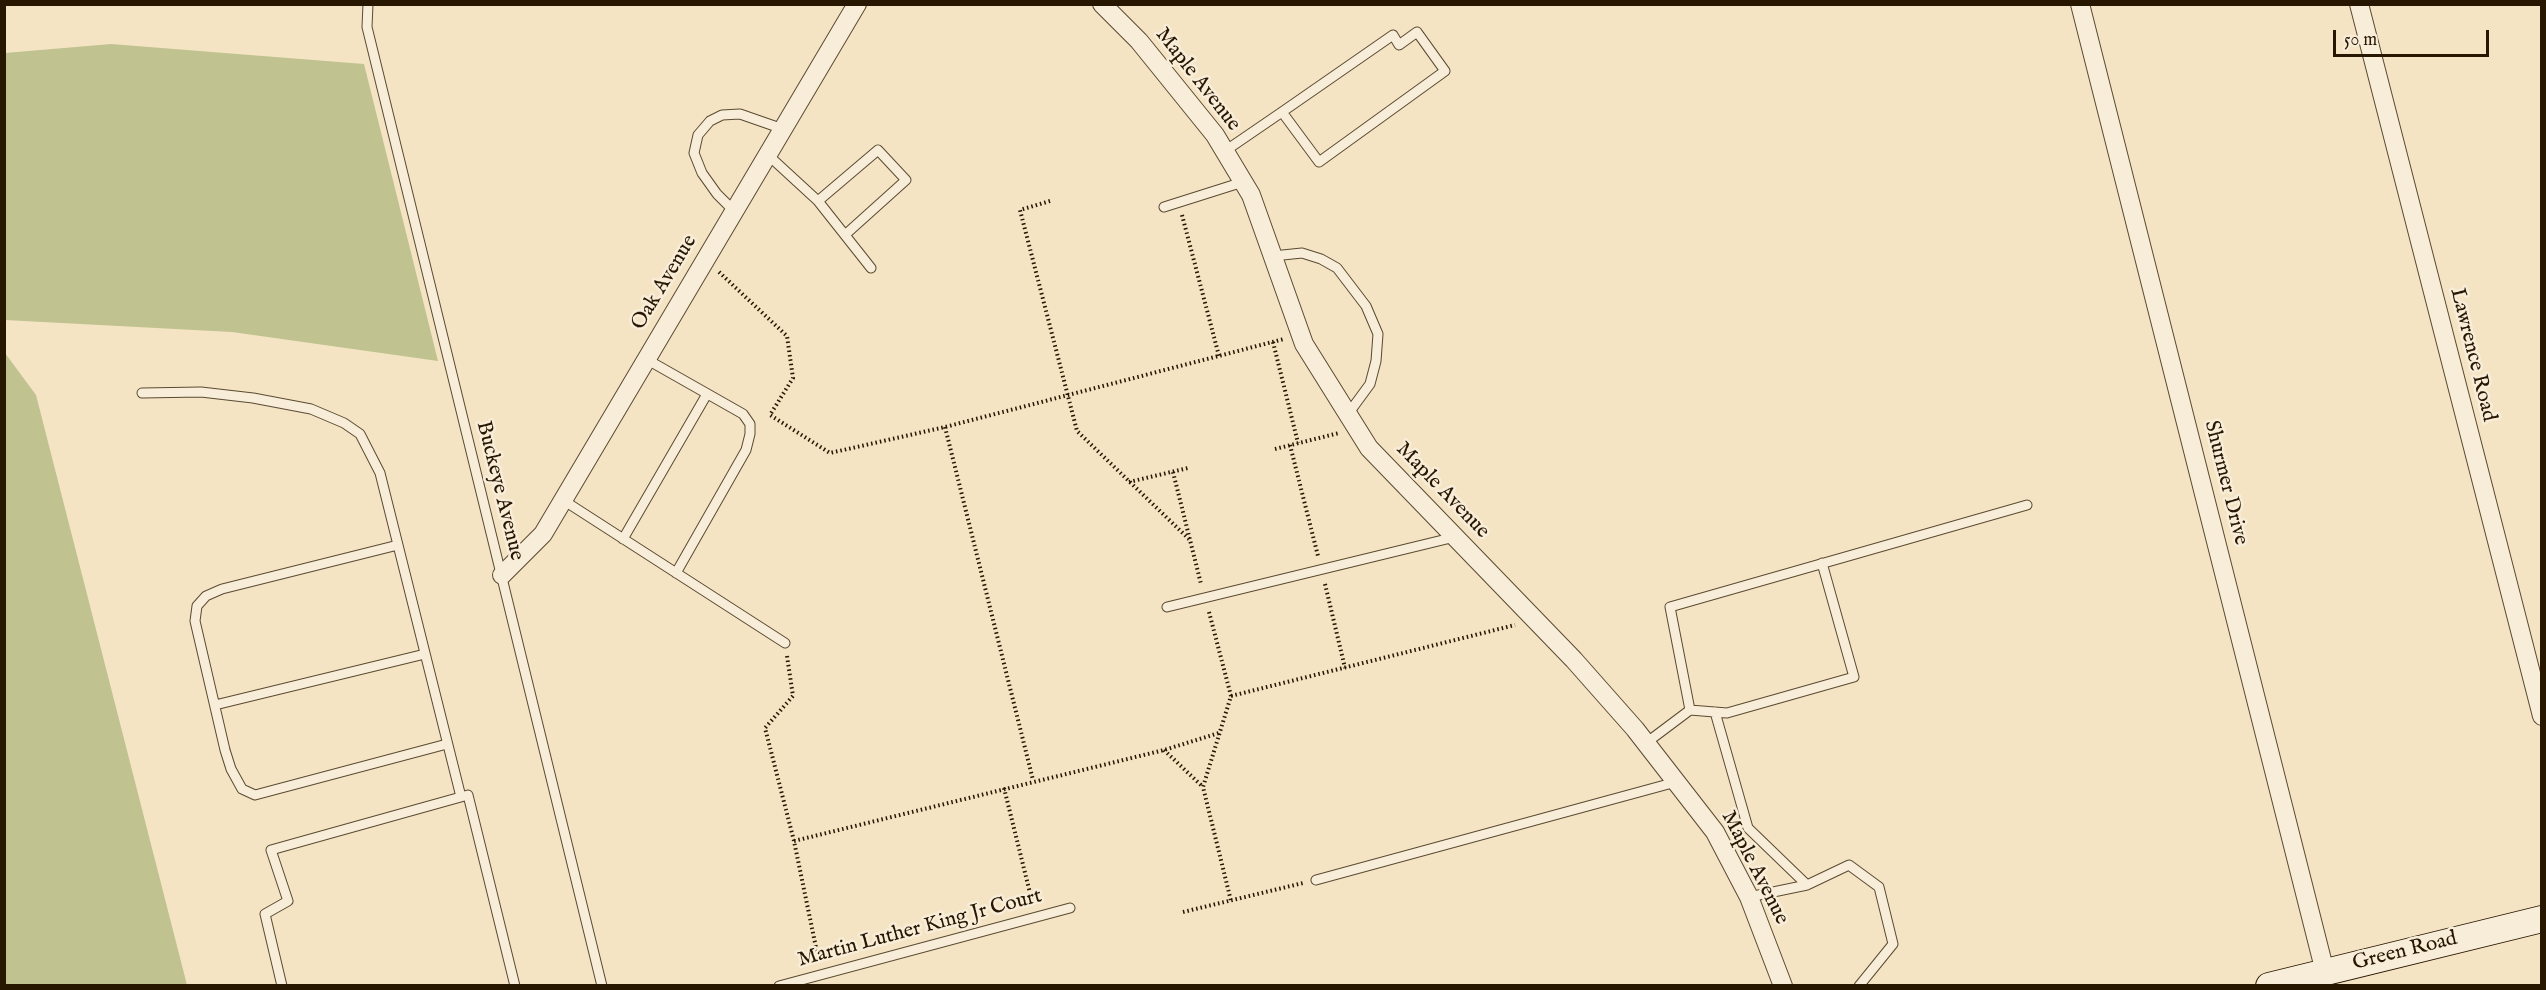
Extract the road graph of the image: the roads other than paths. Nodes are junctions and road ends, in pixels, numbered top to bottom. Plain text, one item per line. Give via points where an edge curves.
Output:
1 (368, 4) edge
2 (857, 4) edge
3 (1102, 4) edge
4 (2080, 4) edge
5 (2359, 4) edge
6 (1282, 112) junction
7 (783, 129) junction
8 (1225, 152) junction
9 (768, 155) junction
10 (1243, 182) junction
11 (818, 201) junction
12 (1164, 207) dead end
13 (734, 211) junction
14 (846, 234) junction
15 (1273, 256) junction
16 (871, 268) dead end
17 (646, 359) junction
18 (142, 393) dead end
19 (707, 394) junction
20 (1352, 422) junction
21 (563, 500) junction
22 (2027, 505) dead end
23 (1455, 537) junction
24 (623, 539) junction
25 (398, 545) junction
26 (1822, 564) junction
27 (676, 573) junction
28 (501, 575) junction
29 (1167, 607) dead end
30 (785, 643) road end
31 (425, 654) junction
32 (215, 705) junction
33 (1690, 710) junction
34 (1715, 712) junction
35 (2541, 716) edge
36 (1646, 743) junction
37 (447, 744) junction
38 (1676, 782) junction
39 (461, 797) junction
40 (1316, 880) road end
41 (1807, 885) junction
42 (1749, 897) junction
43 (1070, 908) dead end
44 (2541, 919) edge
45 (2325, 972) junction
46 (282, 986) edge
47 (515, 986) edge
48 (602, 986) edge
49 (779, 986) edge
50 (1783, 986) edge
51 (1859, 986) edge
52 (2269, 986) edge

1 - 28 lane, Buckeye Avenue via 367,27
2 - 7 street, Oak Avenue
3 - 8 street, Maple Avenue via 1139,41
4 - 45 street, Shurmer Drive
5 - 35 street, Lawrence Road
6 - 6 lane via 1393,35 1399,45 1417,32 1445,71 1319,162
6 - 8 lane
7 - 9 street, Oak Avenue
7 - 13 lane via 740,114 722,115 710,121 698,135 694,153 702,173
8 - 10 street, Maple Avenue
9 - 11 lane
9 - 13 street, Oak Avenue
10 - 12 lane
10 - 15 street, Maple Avenue
11 - 14 lane
11 - 14 lane via 878,150 906,180
13 - 17 street, Oak Avenue
14 - 16 lane
15 - 20 street, Maple Avenue via 1301,335
15 - 20 lane via 1302,253 1338,268 1366,306 1378,334 1376,361
17 - 19 lane
17 - 21 street, Oak Avenue
18 - 25 lane via 201,392 253,398 311,409 344,423 360,434 380,473
19 - 24 lane
19 - 27 lane via 743,414 750,424 750,434 746,450
20 - 23 street, Maple Avenue via 1370,448
21 - 24 lane
21 - 28 street, Oak Avenue via 543,534
22 - 26 lane
23 - 29 lane
23 - 36 street, Maple Avenue
24 - 27 lane
25 - 31 lane
25 - 32 lane via 206,596 197,606 195,621
26 - 33 lane via 1670,607
26 - 34 lane via 1854,677 1727,713
27 - 30 lane
28 - 48 lane, Buckeye Avenue
31 - 32 lane
31 - 37 lane
32 - 37 lane via 231,769 242,789 255,795
33 - 34 lane
33 - 36 lane
34 - 41 lane via 1748,828
36 - 38 street, Maple Avenue
37 - 39 lane
38 - 40 lane
38 - 42 street, Maple Avenue via 1715,832
39 - 46 lane via 271,850 288,901 265,914
39 - 47 lane via 468,795
41 - 42 lane
41 - 51 lane via 1849,865 1879,887 1893,944
42 - 50 street, Maple Avenue
43 - 49 lane, Martin Luther King Jr Court
44 - 45 main road, Green Road
45 - 52 main road, Green Road

